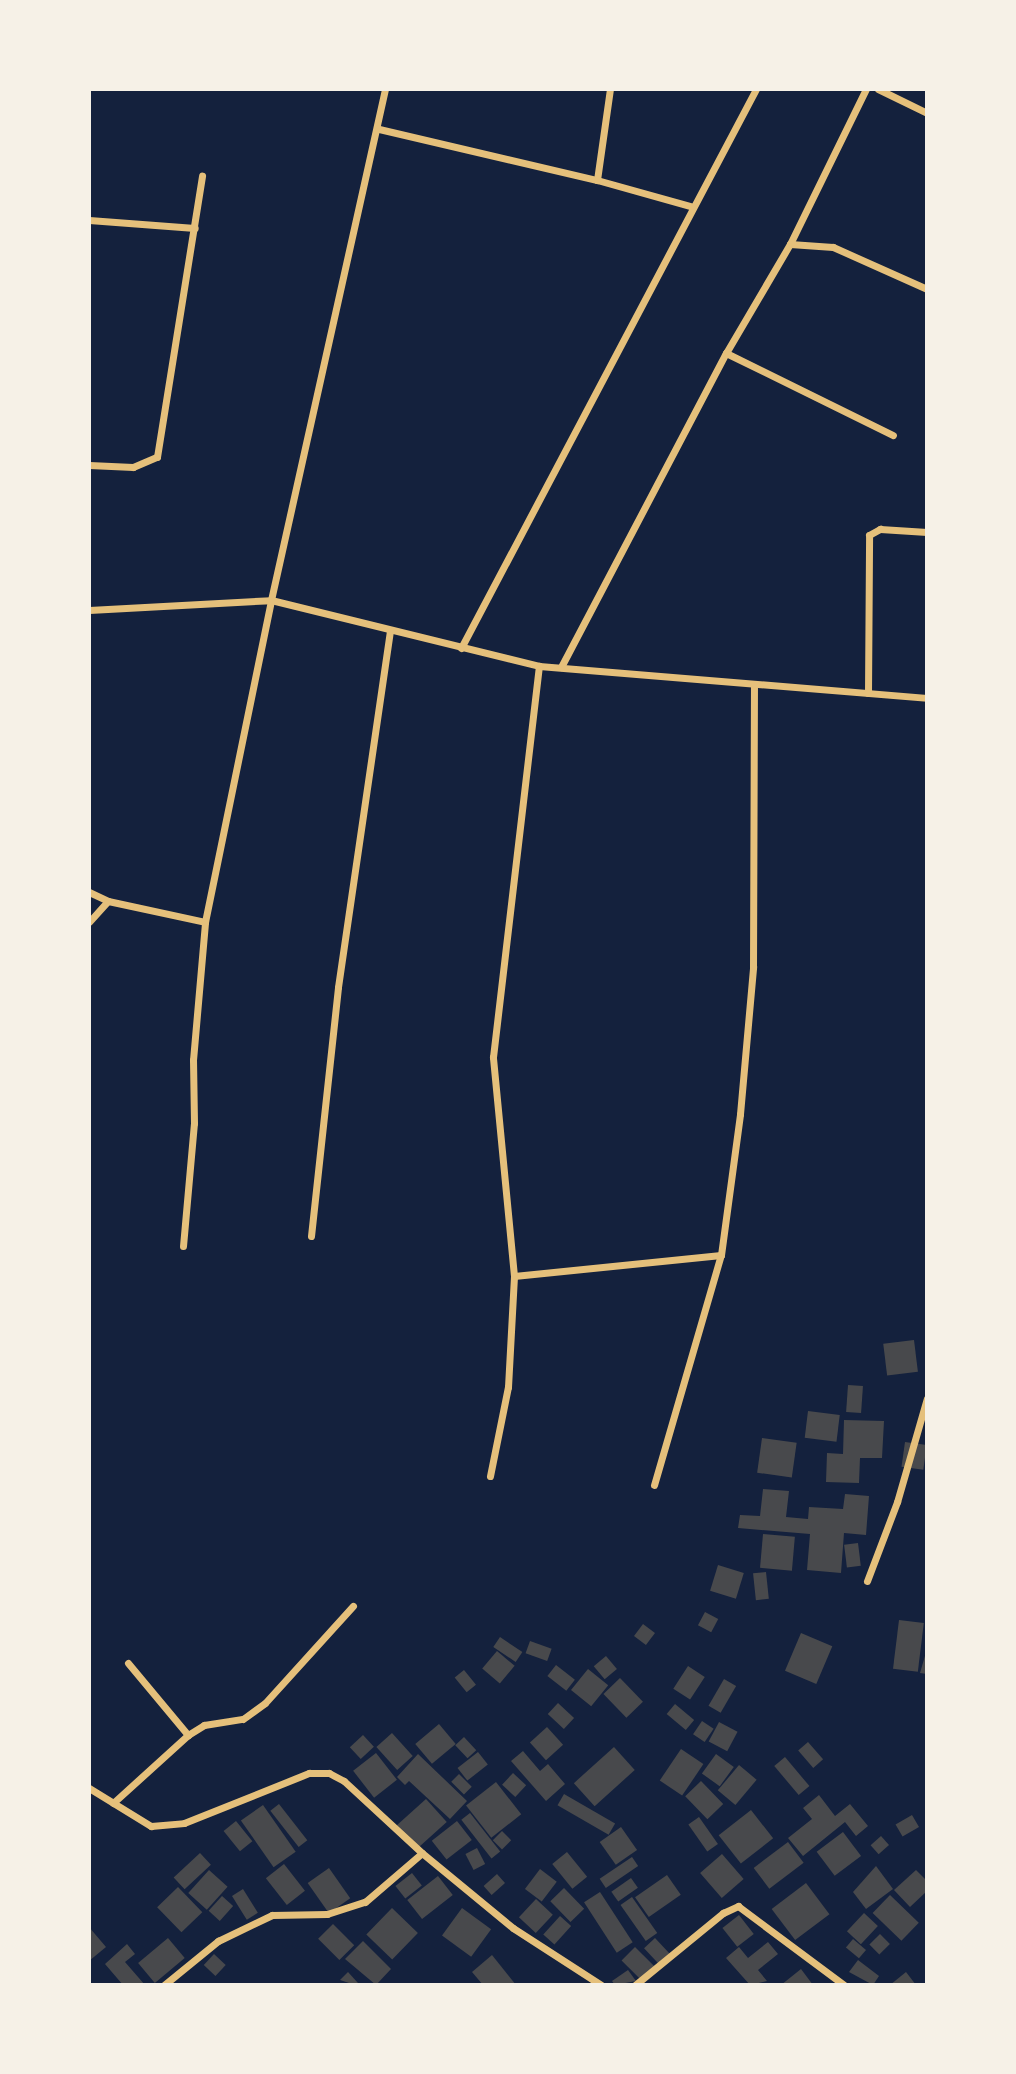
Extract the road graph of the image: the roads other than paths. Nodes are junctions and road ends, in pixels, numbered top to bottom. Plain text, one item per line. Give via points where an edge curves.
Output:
1 (385, 89) edge
2 (610, 89) edge
3 (756, 89) edge
4 (866, 89) edge
5 (878, 89) edge
6 (927, 113) edge
7 (379, 129) junction
8 (202, 176) dead end
9 (597, 180) junction
10 (690, 206) junction
11 (89, 220) edge
12 (195, 228) junction
13 (790, 244) junction
14 (927, 289) edge
15 (726, 352) junction
16 (893, 435) dead end
17 (89, 465) edge
18 (927, 532) edge
19 (271, 600) junction
20 (89, 610) edge
21 (390, 632) junction
22 (461, 648) junction
23 (539, 666) junction
24 (561, 667) junction
25 (754, 686) junction
26 (868, 694) junction
27 (927, 698) edge
28 (89, 892) edge
29 (108, 901) junction
30 (89, 922) edge
31 (205, 922) junction
32 (311, 1236) dead end
33 (183, 1245) dead end
34 (721, 1255) junction
35 (514, 1276) junction
36 (927, 1398) edge
37 (490, 1476) dead end
38 (654, 1485) dead end
39 (867, 1581) dead end
40 (353, 1606) dead end
41 (128, 1663) dead end
42 (188, 1735) junction
43 (89, 1788) edge
44 (113, 1803) junction
45 (422, 1853) junction
46 (164, 1985) edge
47 (601, 1985) edge
48 (635, 1985) edge
49 (844, 1985) edge

1 - 7 street
2 - 9 street
3 - 10 street
4 - 13 street
5 - 6 street
7 - 9 street
7 - 19 street
8 - 12 street
9 - 10 street
10 - 22 street
11 - 12 street
12 - 17 street via 171,346 156,457 133,467
13 - 14 street via 833,247
13 - 15 street
15 - 16 street
15 - 24 street
18 - 26 street via 880,529 869,535
19 - 20 street
19 - 21 street
19 - 31 street
21 - 22 street
21 - 32 street via 338,987
22 - 23 street
23 - 24 street
23 - 35 street via 493,1057
24 - 25 street
25 - 26 street
25 - 34 street via 753,967
26 - 27 street
28 - 29 street
29 - 30 street
29 - 31 street
31 - 33 street via 192,1060 194,1123
34 - 35 street
34 - 38 street
35 - 37 street via 508,1387
36 - 39 street via 897,1502
40 - 42 street via 265,1703 243,1720 204,1725
41 - 42 street
42 - 44 street
43 - 44 street
44 - 45 street via 151,1826 184,1824 309,1773 329,1773 344,1781
45 - 46 street via 365,1902 327,1914 272,1915 218,1941
45 - 47 street via 513,1928
48 - 49 street via 723,1913 738,1906

